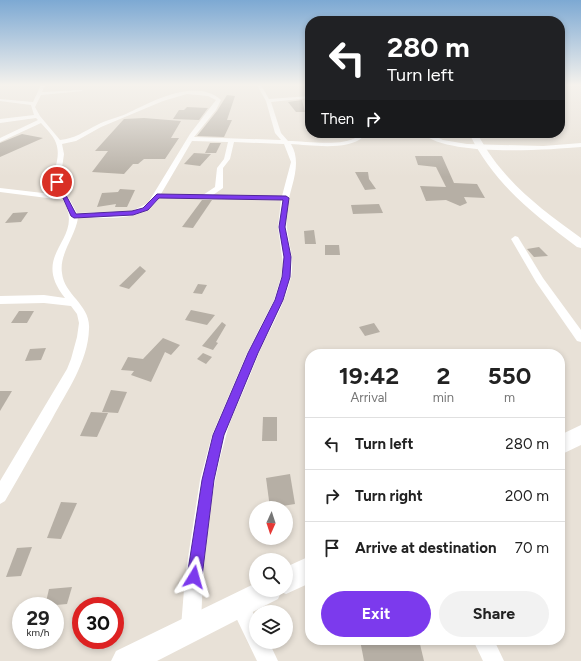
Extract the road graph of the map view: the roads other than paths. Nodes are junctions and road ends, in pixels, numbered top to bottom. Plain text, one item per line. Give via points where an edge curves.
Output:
1 (37, 116) edge
2 (124, 116) edge
3 (208, 116) edge
4 (273, 116) edge
5 (38, 119) junction
6 (0, 122) edge
7 (359, 138) edge
8 (436, 138) edge
9 (475, 138) edge
10 (190, 139) junction
11 (0, 140) edge
12 (231, 141) junction
13 (59, 142) junction
14 (286, 143) junction
15 (581, 145) edge
16 (479, 147) junction
17 (0, 190) edge
18 (157, 196) junction
19 (205, 197) junction
20 (65, 198) junction
21 (286, 198) junction
22 (74, 216) junction
23 (515, 239) dead end
24 (581, 244) edge
25 (0, 300) edge
26 (74, 303) junction
27 (581, 338) edge
28 (581, 435) edge
29 (565, 443) edge
30 (0, 496) edge
31 (305, 572) edge
32 (293, 578) edge
33 (255, 597) edge
34 (239, 605) junction
35 (249, 625) edge
36 (191, 627) junction
37 (486, 645) edge
38 (262, 649) edge
39 (126, 661) edge
40 (268, 661) edge
41 (494, 661) edge

1 - 5 street
2 - 13 street via 96,127 75,140
3 - 10 street
4 - 14 street via 278,133
5 - 6 street
5 - 11 street
5 - 13 street
7 - 14 street via 346,143
8 - 16 street via 451,144
9 - 16 street
10 - 12 street
10 - 18 street
12 - 14 street
12 - 19 street via 227,159 220,168 220,188
13 - 20 street via 61,163 57,182
14 - 21 street via 294,162
15 - 16 street via 543,148
16 - 24 street via 510,188
17 - 20 street
18 - 19 street
18 - 22 street via 146,209 133,213
19 - 21 street
20 - 22 street
21 - 36 street via 282,227 288,257 286,277 279,300 253,353 219,435 208,480 200,532
22 - 26 street via 56,273 62,288
23 - 27 street via 539,280
25 - 26 street via 33,298
26 - 30 street via 81,312 84,325 77,358
28 - 29 street
31 - 32 street
33 - 34 street
34 - 35 street
34 - 36 street
36 - 39 street
37 - 41 street
38 - 40 street

